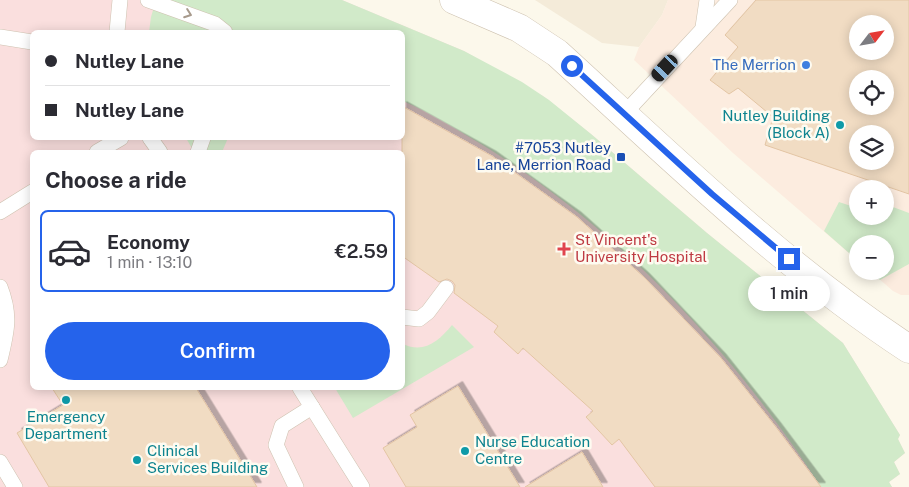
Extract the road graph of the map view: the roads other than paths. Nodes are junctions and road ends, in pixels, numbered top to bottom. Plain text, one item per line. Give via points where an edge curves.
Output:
1 (120, 0) edge
2 (148, 0) edge
3 (706, 0) edge
4 (730, 0) edge
5 (467, 2) edge
6 (702, 27) junction
7 (117, 30) edge
8 (223, 30) edge
9 (0, 38) edge
10 (30, 42) edge
11 (624, 114) junction
12 (118, 140) edge
13 (100, 150) edge
14 (30, 194) edge
15 (0, 212) edge
16 (0, 287) edge
17 (446, 288) dead end
18 (405, 318) edge
19 (909, 349) edge
20 (0, 360) edge
21 (301, 390) edge
22 (312, 406) junction
23 (0, 462) edge
24 (15, 487) edge
25 (296, 487) edge
26 (362, 487) edge

1 - 7 lane
2 -> 8 lane via 215,24
3 - 6 lane
4 - 6 lane
5 - 11 street via 519,28 557,53
6 - 11 lane
9 - 10 lane
11 - 19 street via 774,248 876,328
12 - 13 lane
14 - 15 lane via 17,209
16 - 20 lane via 7,306 8,329
17 - 18 lane via 419,319
21 - 22 lane
22 - 25 lane via 282,426 276,445
22 - 26 lane
23 - 24 lane

